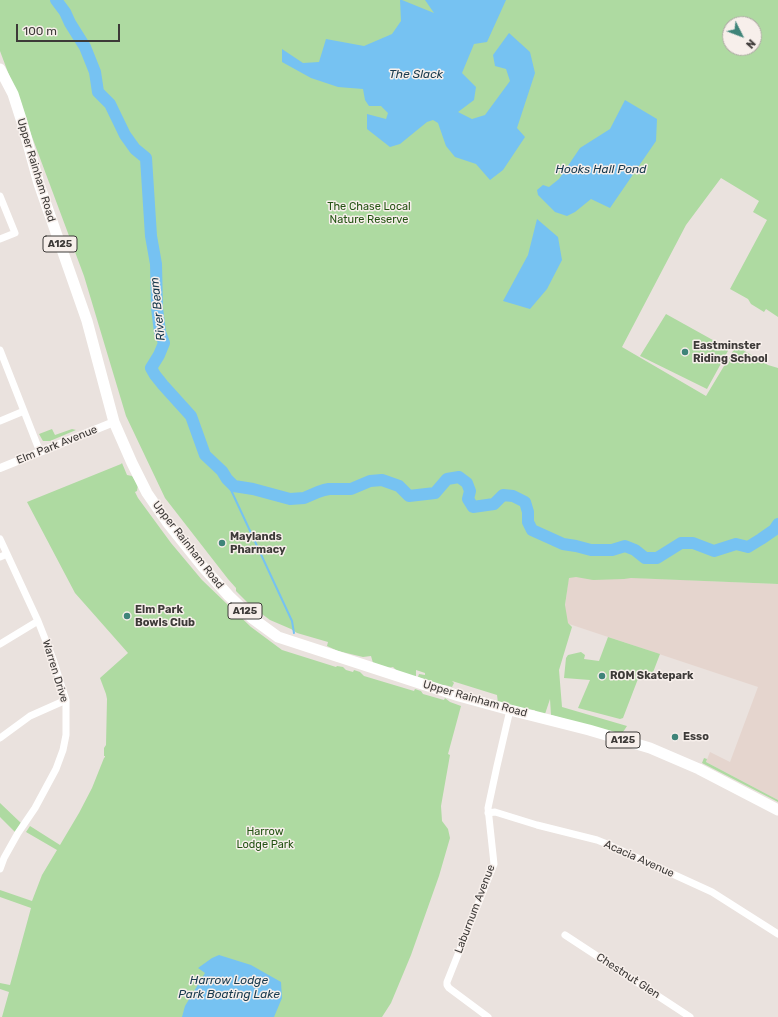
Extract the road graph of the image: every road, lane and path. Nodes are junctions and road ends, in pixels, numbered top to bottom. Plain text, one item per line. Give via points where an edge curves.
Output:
1 (0, 68) edge
2 (0, 196) edge
3 (0, 239) edge
4 (0, 350) edge
5 (24, 411) junction
6 (0, 421) edge
7 (114, 422) junction
8 (40, 452) junction
9 (0, 468) edge
10 (0, 539) edge
11 (8, 554) junction
12 (0, 557) edge
13 (38, 621) junction
14 (0, 644) edge
15 (66, 700) junction
16 (510, 710) junction
17 (0, 738) edge
18 (778, 810) edge
19 (488, 813) junction
20 (0, 869) edge
21 (778, 934) edge
22 (565, 935) dead end
23 (488, 1017) edge
24 (690, 1017) edge

1 - 7 main road, Upper Rainham Road / A125 via 13,94 39,184 87,321
2 - 3 street via 15,232
4 - 5 street
5 - 6 street
5 - 8 street
7 - 8 street, Elm Park Avenue
7 - 16 main road, Upper Rainham Road / A125 via 147,493 167,522 229,596 278,637
8 - 9 street, Elm Park Avenue
10 - 11 street, Warren Drive
11 - 12 street
11 - 13 street, Warren Drive
13 - 14 street
13 - 15 street, Warren Drive
15 - 17 street via 30,716
15 - 20 street, Warren Drive via 66,735 56,769
16 - 18 main road, Upper Rainham Road / A125 via 650,748 699,769
16 - 19 street, Laburnum Avenue
19 - 21 street, Acacia Avenue via 495,812 607,844 712,892
19 - 23 street, Laburnum Avenue via 494,864 447,982 448,988
22 - 24 street, Chestnut Glen

